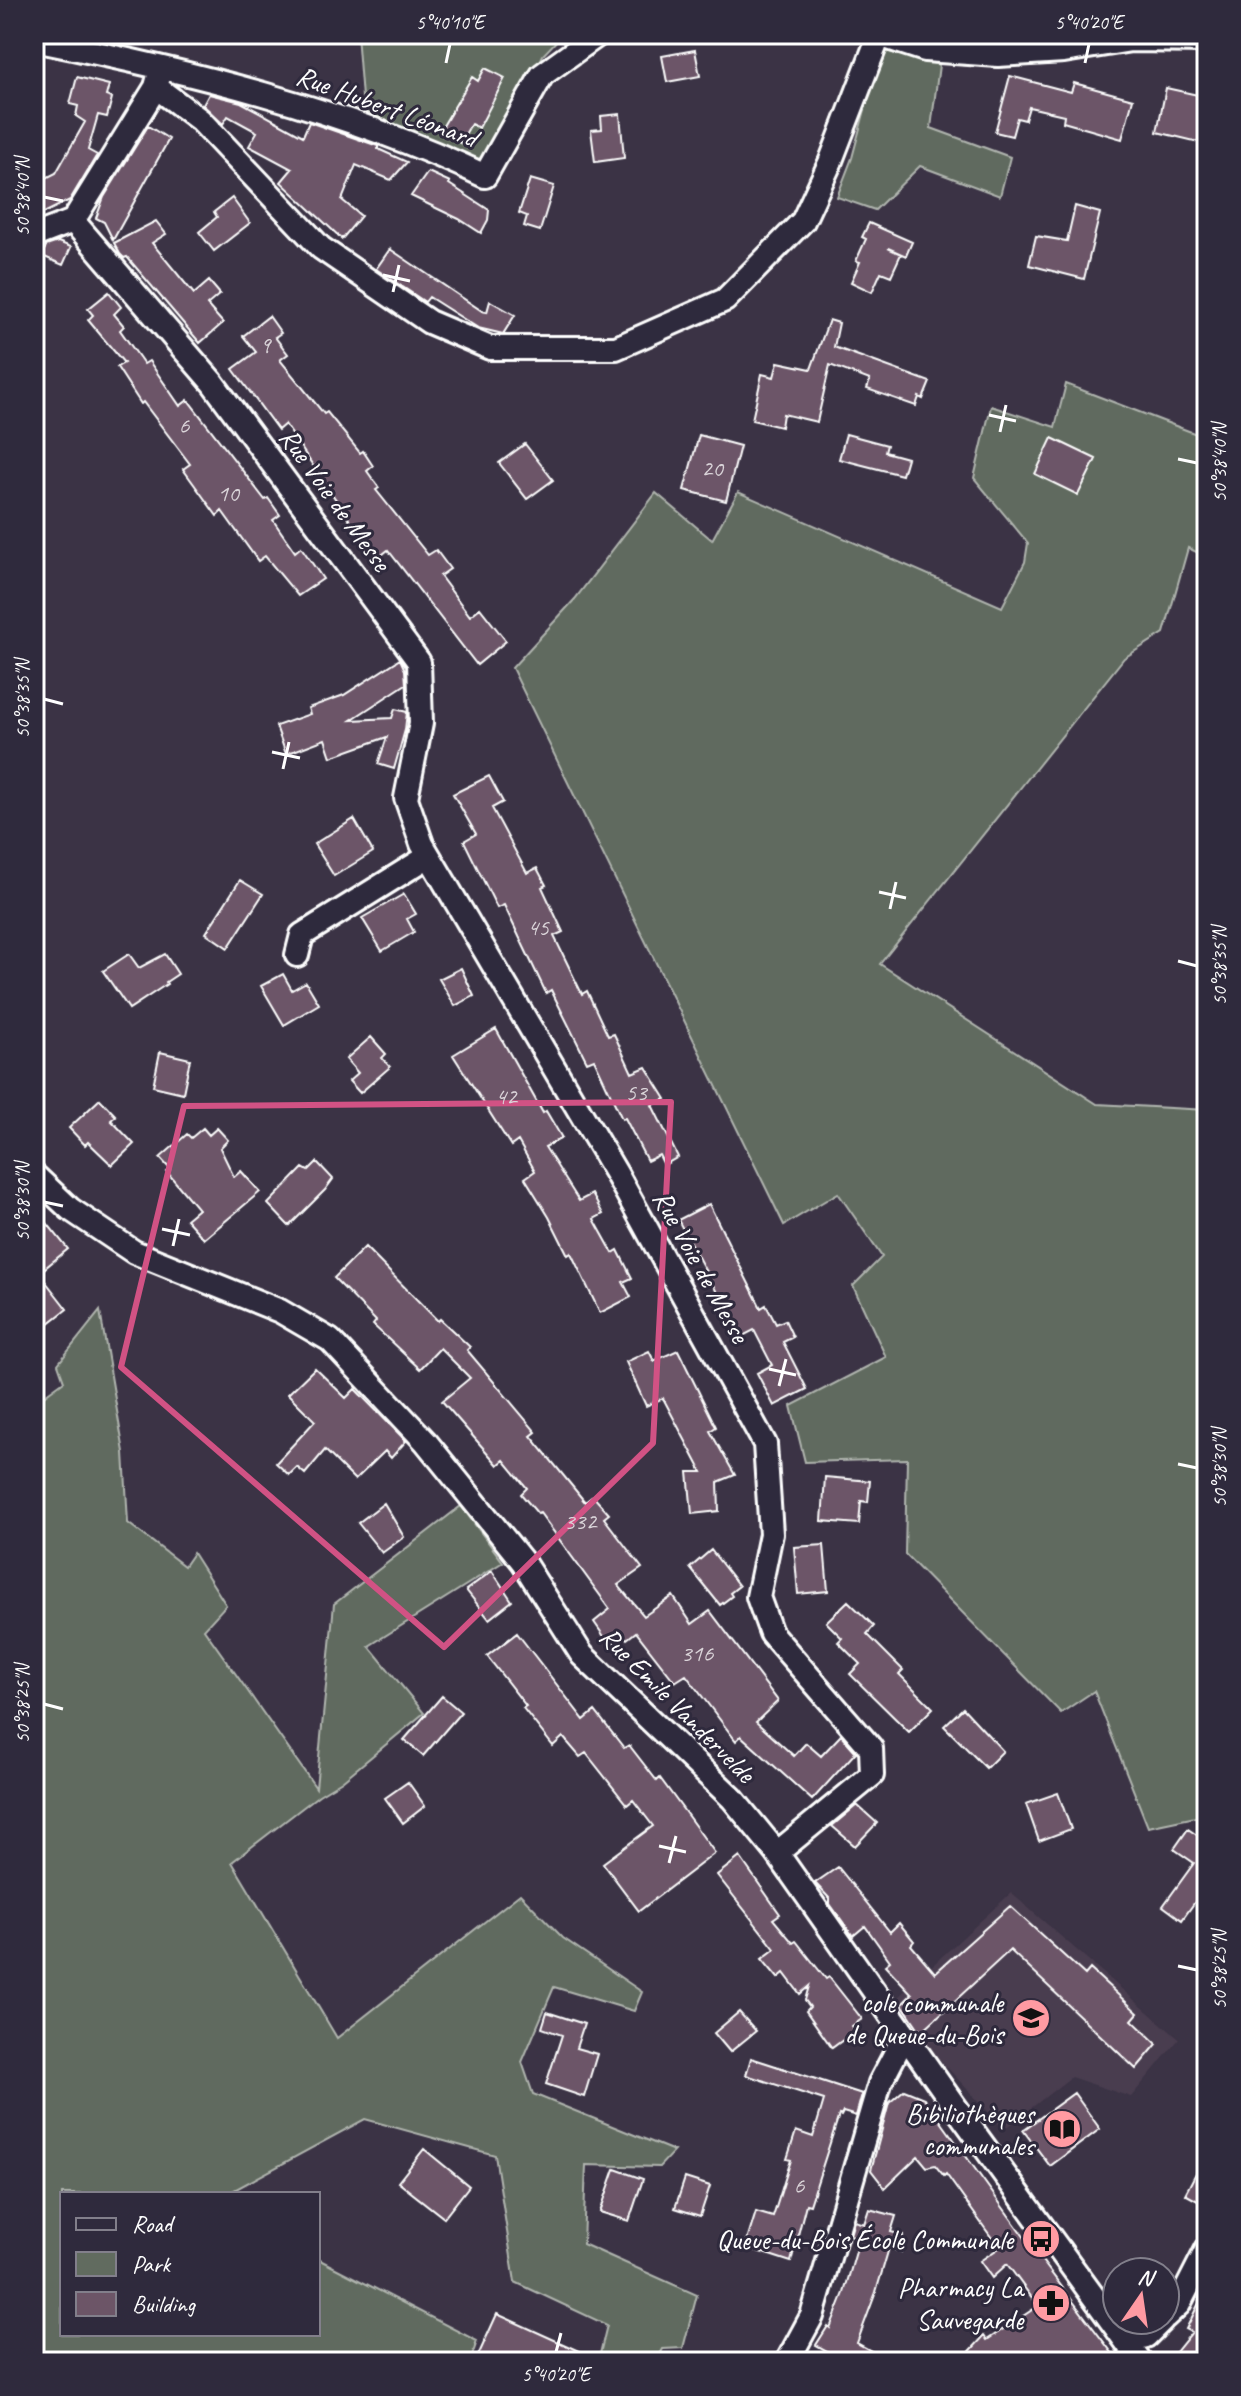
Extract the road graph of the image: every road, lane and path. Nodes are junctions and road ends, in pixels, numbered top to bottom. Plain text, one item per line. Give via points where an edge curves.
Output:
1 (599, 34) edge
2 (878, 35) edge
3 (34, 40) edge
4 (1207, 41) edge
5 (159, 76) junction
6 (73, 221) junction
7 (34, 236) edge
8 (429, 856) junction
9 (297, 955) dead end
10 (34, 1175) edge
11 (777, 1853) junction
12 (905, 2035) junction
13 (1207, 2249) edge
14 (1181, 2300) edge
15 (1146, 2336) edge
16 (1127, 2341) junction
17 (787, 2362) edge
18 (1141, 2362) edge

1 - 5 street, Rue Hubert Léonard via 542,75 485,176 313,107
2 - 4 street via 925,50 998,55 1131,40
2 - 5 street via 803,221 725,300 616,348 490,348 429,322 321,248
3 - 5 street, Rue Hubert Léonard
5 - 6 street
6 - 7 street
6 - 8 street, Rue Voie de Messe via 212,382 419,662 421,723 406,798
8 - 9 street via 302,935
8 - 11 street, Rue Voie de Messe via 616,1173 765,1444 771,1534 758,1597 771,1633 871,1748 872,1775
10 - 11 street, Rue Emile Vandervelde via 70,1209 134,1252 280,1311 330,1340 426,1442 523,1562 582,1655 732,1798
11 - 12 street, Rue Emile Vandervelde
12 - 16 street, Rue Emile Vandervelde
12 - 17 street via 880,2083 812,2316
13 - 14 street
15 - 16 street
16 - 18 street, Rue Emile Vandervelde

